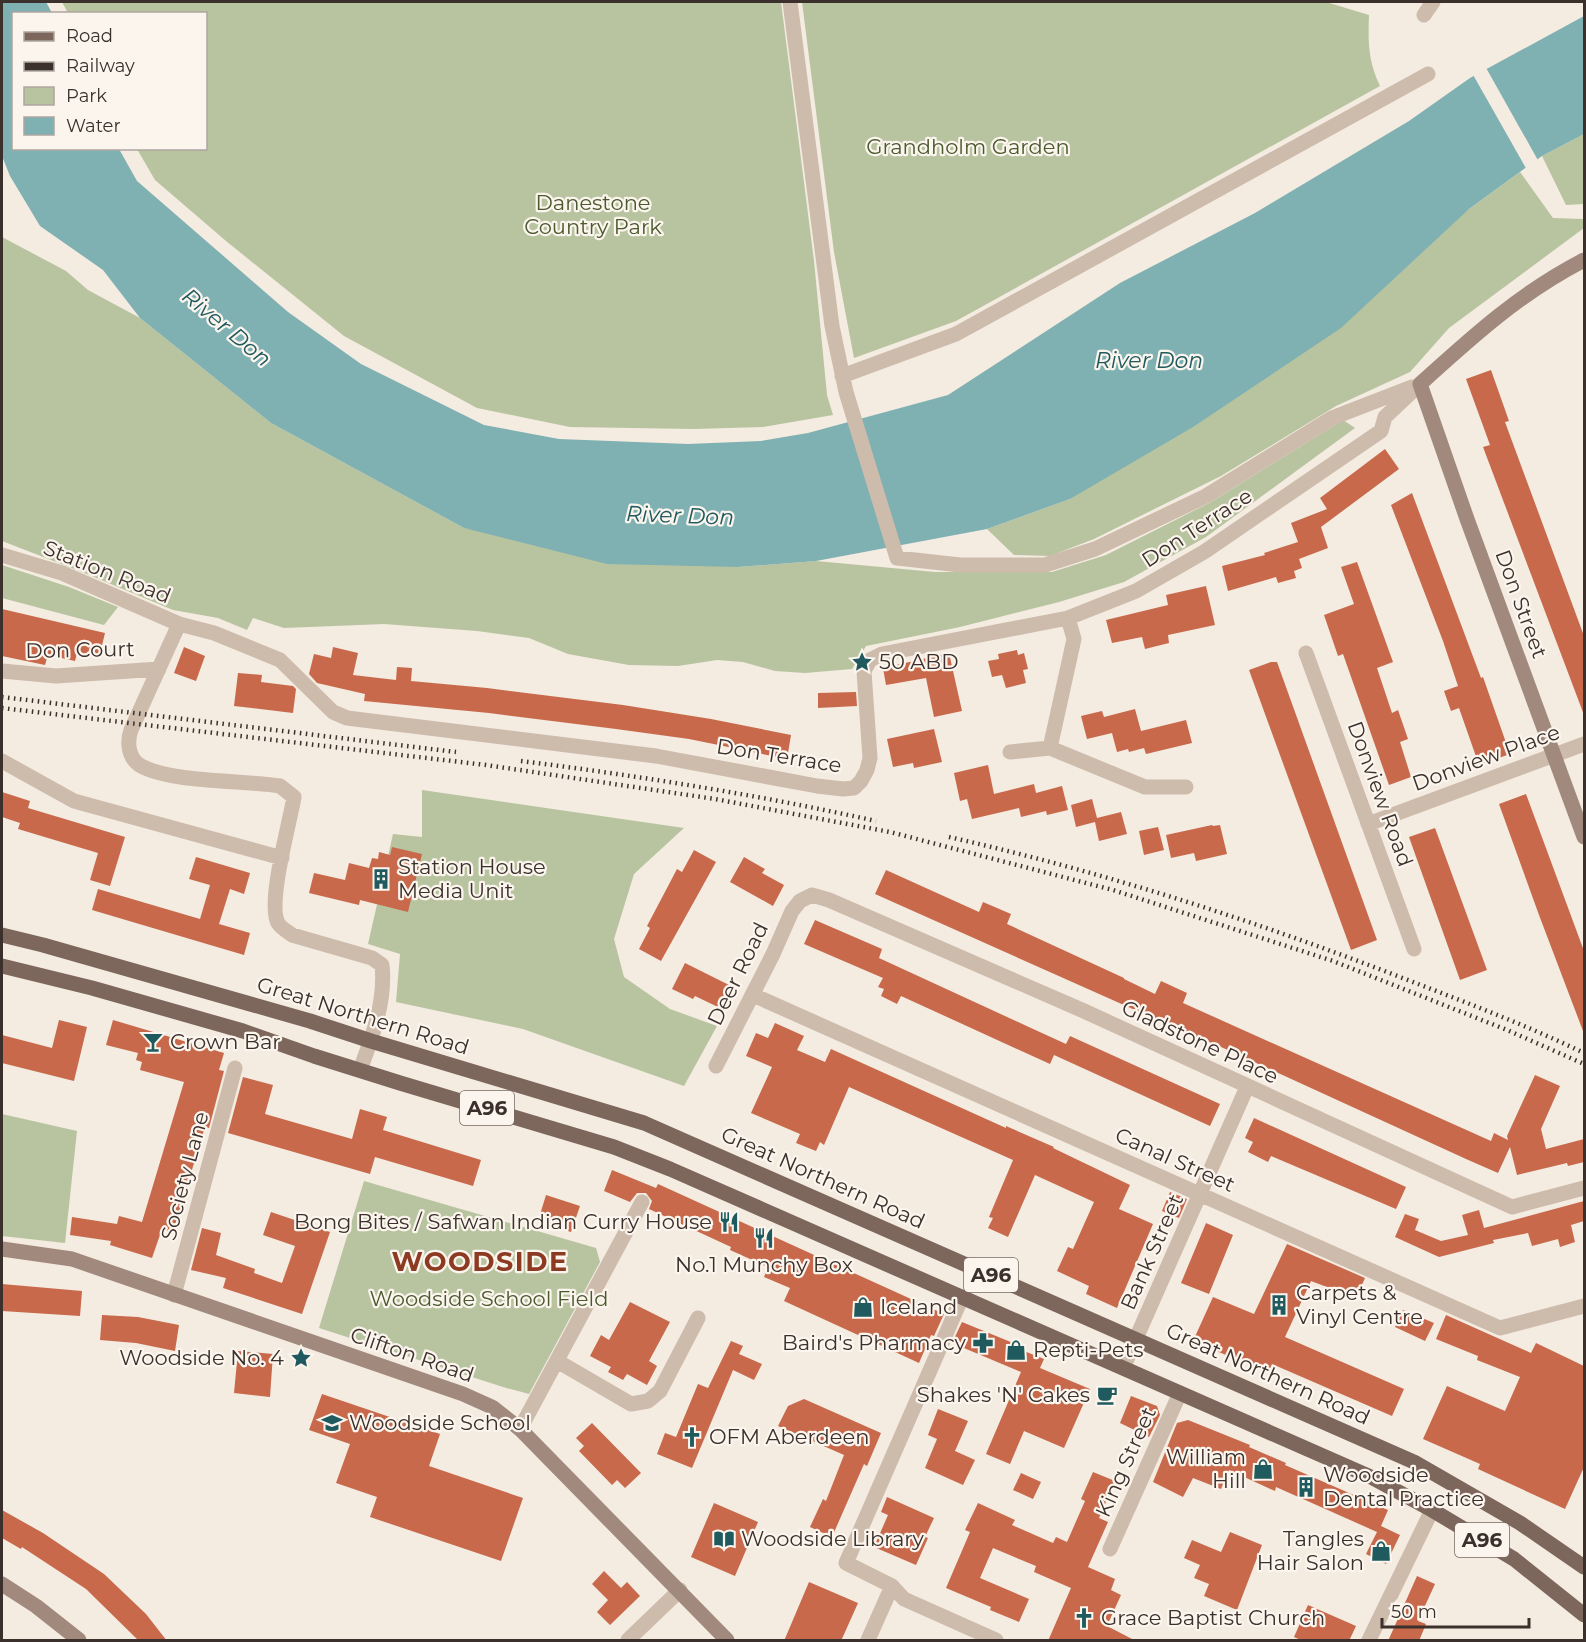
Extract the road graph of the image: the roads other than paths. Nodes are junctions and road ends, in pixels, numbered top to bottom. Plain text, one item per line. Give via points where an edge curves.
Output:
1 (790, 2) edge
2 (1433, 2) edge
3 (1424, 15) dead end
4 (1428, 74) dead end
5 (1584, 260) edge
6 (842, 376) junction
7 (1420, 384) junction
8 (2, 555) edge
9 (1068, 618) junction
10 (179, 624) junction
11 (1306, 653) dead end
12 (159, 669) junction
13 (2, 671) edge
14 (1584, 744) edge
15 (1050, 748) junction
16 (1010, 752) dead end
17 (1554, 755) junction
18 (2, 760) edge
19 (1186, 787) dead end
20 (1368, 824) junction
21 (1584, 837) edge
22 (282, 858) junction
23 (800, 901) joint
24 (2, 935) edge
25 (1414, 949) dead end
26 (3, 966) edge
27 (753, 994) junction
28 (371, 1041) junction
29 (716, 1066) dead end
30 (235, 1068) dead end
31 (360, 1070) junction
32 (1247, 1087) junction
33 (1584, 1188) edge
34 (1200, 1194) junction
35 (642, 1202) dead end
36 (2, 1249) edge
37 (174, 1295) junction
38 (962, 1297) junction
39 (1584, 1306) edge
40 (698, 1318) dead end
41 (1136, 1339) junction
42 (557, 1361) junction
43 (1123, 1368) junction
44 (1180, 1393) junction
45 (519, 1429) junction
46 (1432, 1510) junction
47 (1110, 1549) dead end
48 (1584, 1567) edge
49 (2, 1584) edge
50 (892, 1586) junction
51 (680, 1590) junction
52 (1584, 1615) edge
53 (79, 1641) edge
54 (628, 1641) edge
55 (727, 1641) edge
56 (868, 1641) edge
57 (996, 1641) edge
58 (1370, 1641) edge

1 - 6 street via 832,326
2 - 3 street
4 - 6 street via 956,334
5 - 7 street via 1527,293
6 - 7 street via 897,558 960,565 1045,565 1095,549 1206,496 1332,418
7 - 9 street, Don Terrace via 1385,417 1381,431 1204,552 1136,591
7 - 17 street, Don Street
8 - 10 street, Station Road via 62,573
9 - 10 street, Don Terrace via 882,654 870,660 864,671 869,764 854,788 843,789 656,756 347,718 333,712 280,660 214,633
9 - 15 street via 1074,639
10 - 12 street, Station Road
11 - 20 street, Donview Road
12 - 13 street, Don Court via 56,676
12 - 22 street, Station Road via 129,736 133,758 161,774 280,786 289,791 294,797
14 - 17 street, Donview Place
15 - 16 street
15 - 19 street via 1144,787
17 - 20 street, Donview Place
17 - 21 street, Don Street
18 - 22 street via 74,801
20 - 25 street, Donview Road
22 - 28 street, Station Road via 275,915 284,929 303,939 372,958 382,965
23 - 27 street, Deer Road via 785,924
23 - 32 street, Gladstone Place via 812,896 829,900
24 - 28 main road, Great Northern Road / A96
26 - 31 main road, A96 via 243,1031
27 - 29 street, Deer Road
27 - 34 street, Canal Street
28 - 31 street, Station Road
28 - 41 main road, Great Northern Road / A96 via 644,1123
30 - 37 street, Society Lane
31 - 38 main road, A96 via 614,1147
32 - 33 street, Gladstone Place via 1512,1207
32 - 34 street, Bank Street
34 - 39 street, Canal Street via 1500,1328
34 - 41 street, Bank Street
35 - 42 street
36 - 37 street, Clifton Road via 72,1259
37 - 45 street, Clifton Road via 463,1394 492,1407
38 - 43 main road, A96
38 - 50 street via 846,1563
40 - 42 street via 660,1391 648,1401 631,1404
41 - 43 street, Bank Street
41 - 48 main road, Great Northern Road / A96 via 1414,1462 1520,1523
42 - 45 street
43 - 44 main road, A96
44 - 46 main road, A96 via 1371,1477
44 - 47 street, King Street
45 - 51 street, Clifton Road
46 - 52 main road, A96 via 1514,1559
46 - 58 street
49 - 53 street via 44,1611
50 - 56 street
50 - 57 street via 904,1599
51 - 54 street
51 - 55 street, Clifton Road

